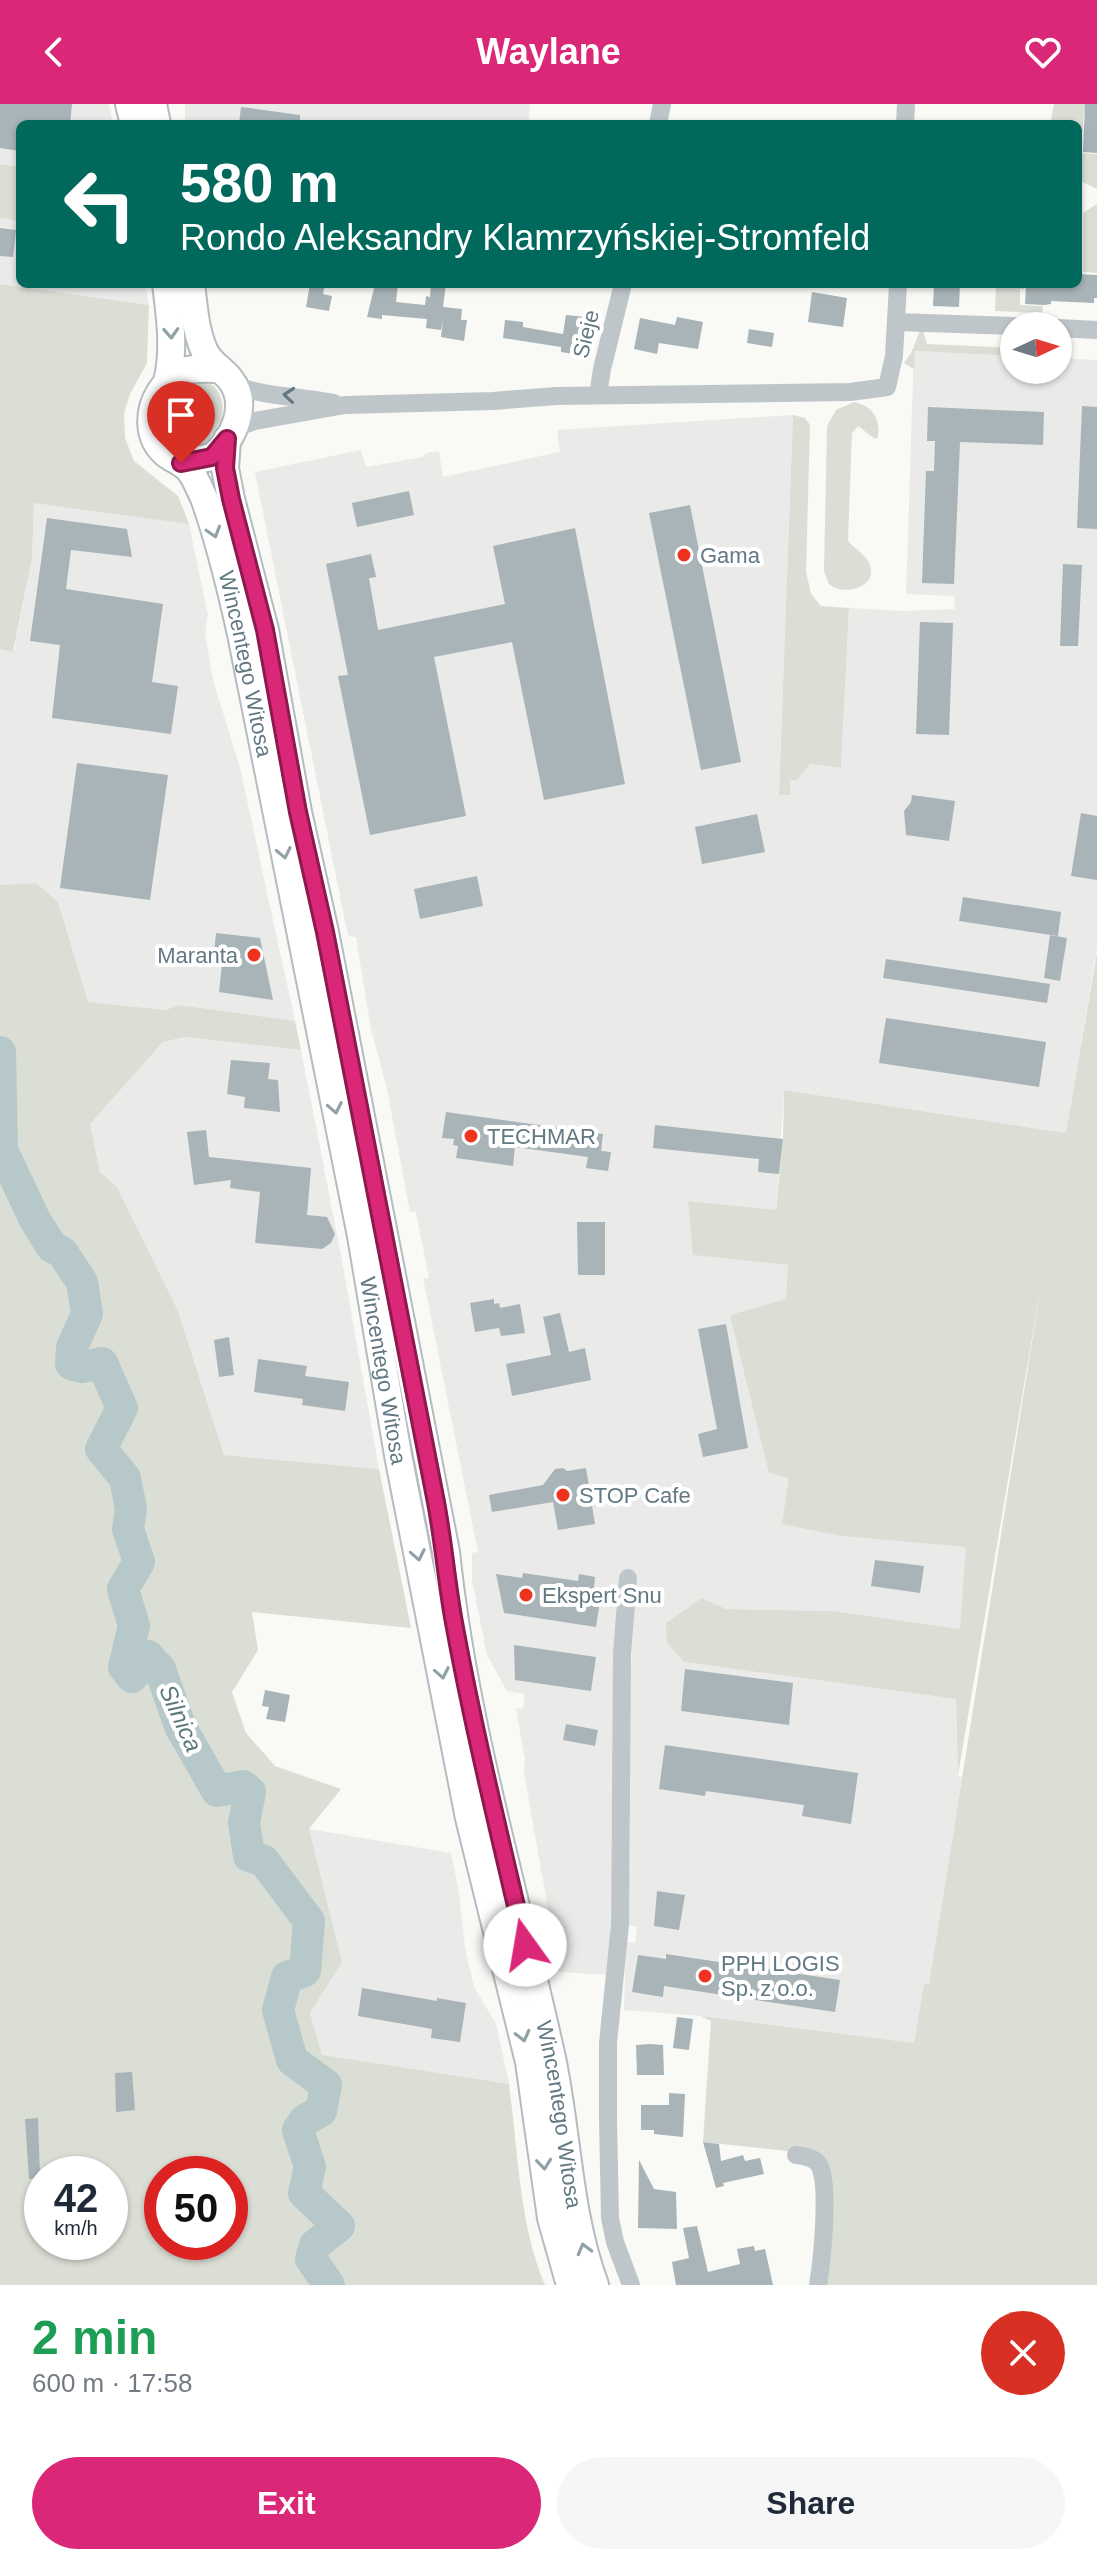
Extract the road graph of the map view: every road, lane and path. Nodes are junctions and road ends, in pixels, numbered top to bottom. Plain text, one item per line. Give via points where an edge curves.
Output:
1 (166, 288) edge
2 (192, 288) edge
3 (622, 288) edge
4 (898, 288) edge
5 (897, 322) junction
6 (1000, 326) edge
7 (1072, 329) edge
8 (1097, 330) edge
9 (226, 377) junction
10 (167, 382) junction
11 (598, 395) junction
12 (345, 405) junction
13 (231, 434) junction
14 (181, 463) junction
15 (628, 1578) dead end
16 (796, 2155) dead end
17 (570, 2285) edge
18 (595, 2285) edge
19 (631, 2285) edge
20 (818, 2285) edge

1 -> 10 main road via 172,346
2 - 9 main road via 201,342
3 - 11 street, Sieje
4 - 5 street
5 - 6 street
5 - 11 street via 887,387 839,393
7 - 8 street
9 - 10 main road via 181,371
12 -> 9 street via 252,392
9 - 13 main road via 239,404
10 - 14 main road via 150,421 158,445
11 - 12 street
12 - 13 street via 255,421
13 - 14 main road via 212,457
18 -> 13 main road, Wincentego Witosa via 575,2213 551,2056 483,1771 438,1510 265,630 231,499 225,468
14 -> 17 main road, Wincentego Witosa via 203,496 241,634 361,1236 469,1818 529,2062 551,2218
15 - 19 street via 622,1654 620,1914 608,2043 608,2119 610,2218
16 - 20 street via 813,2159 820,2168 825,2235

